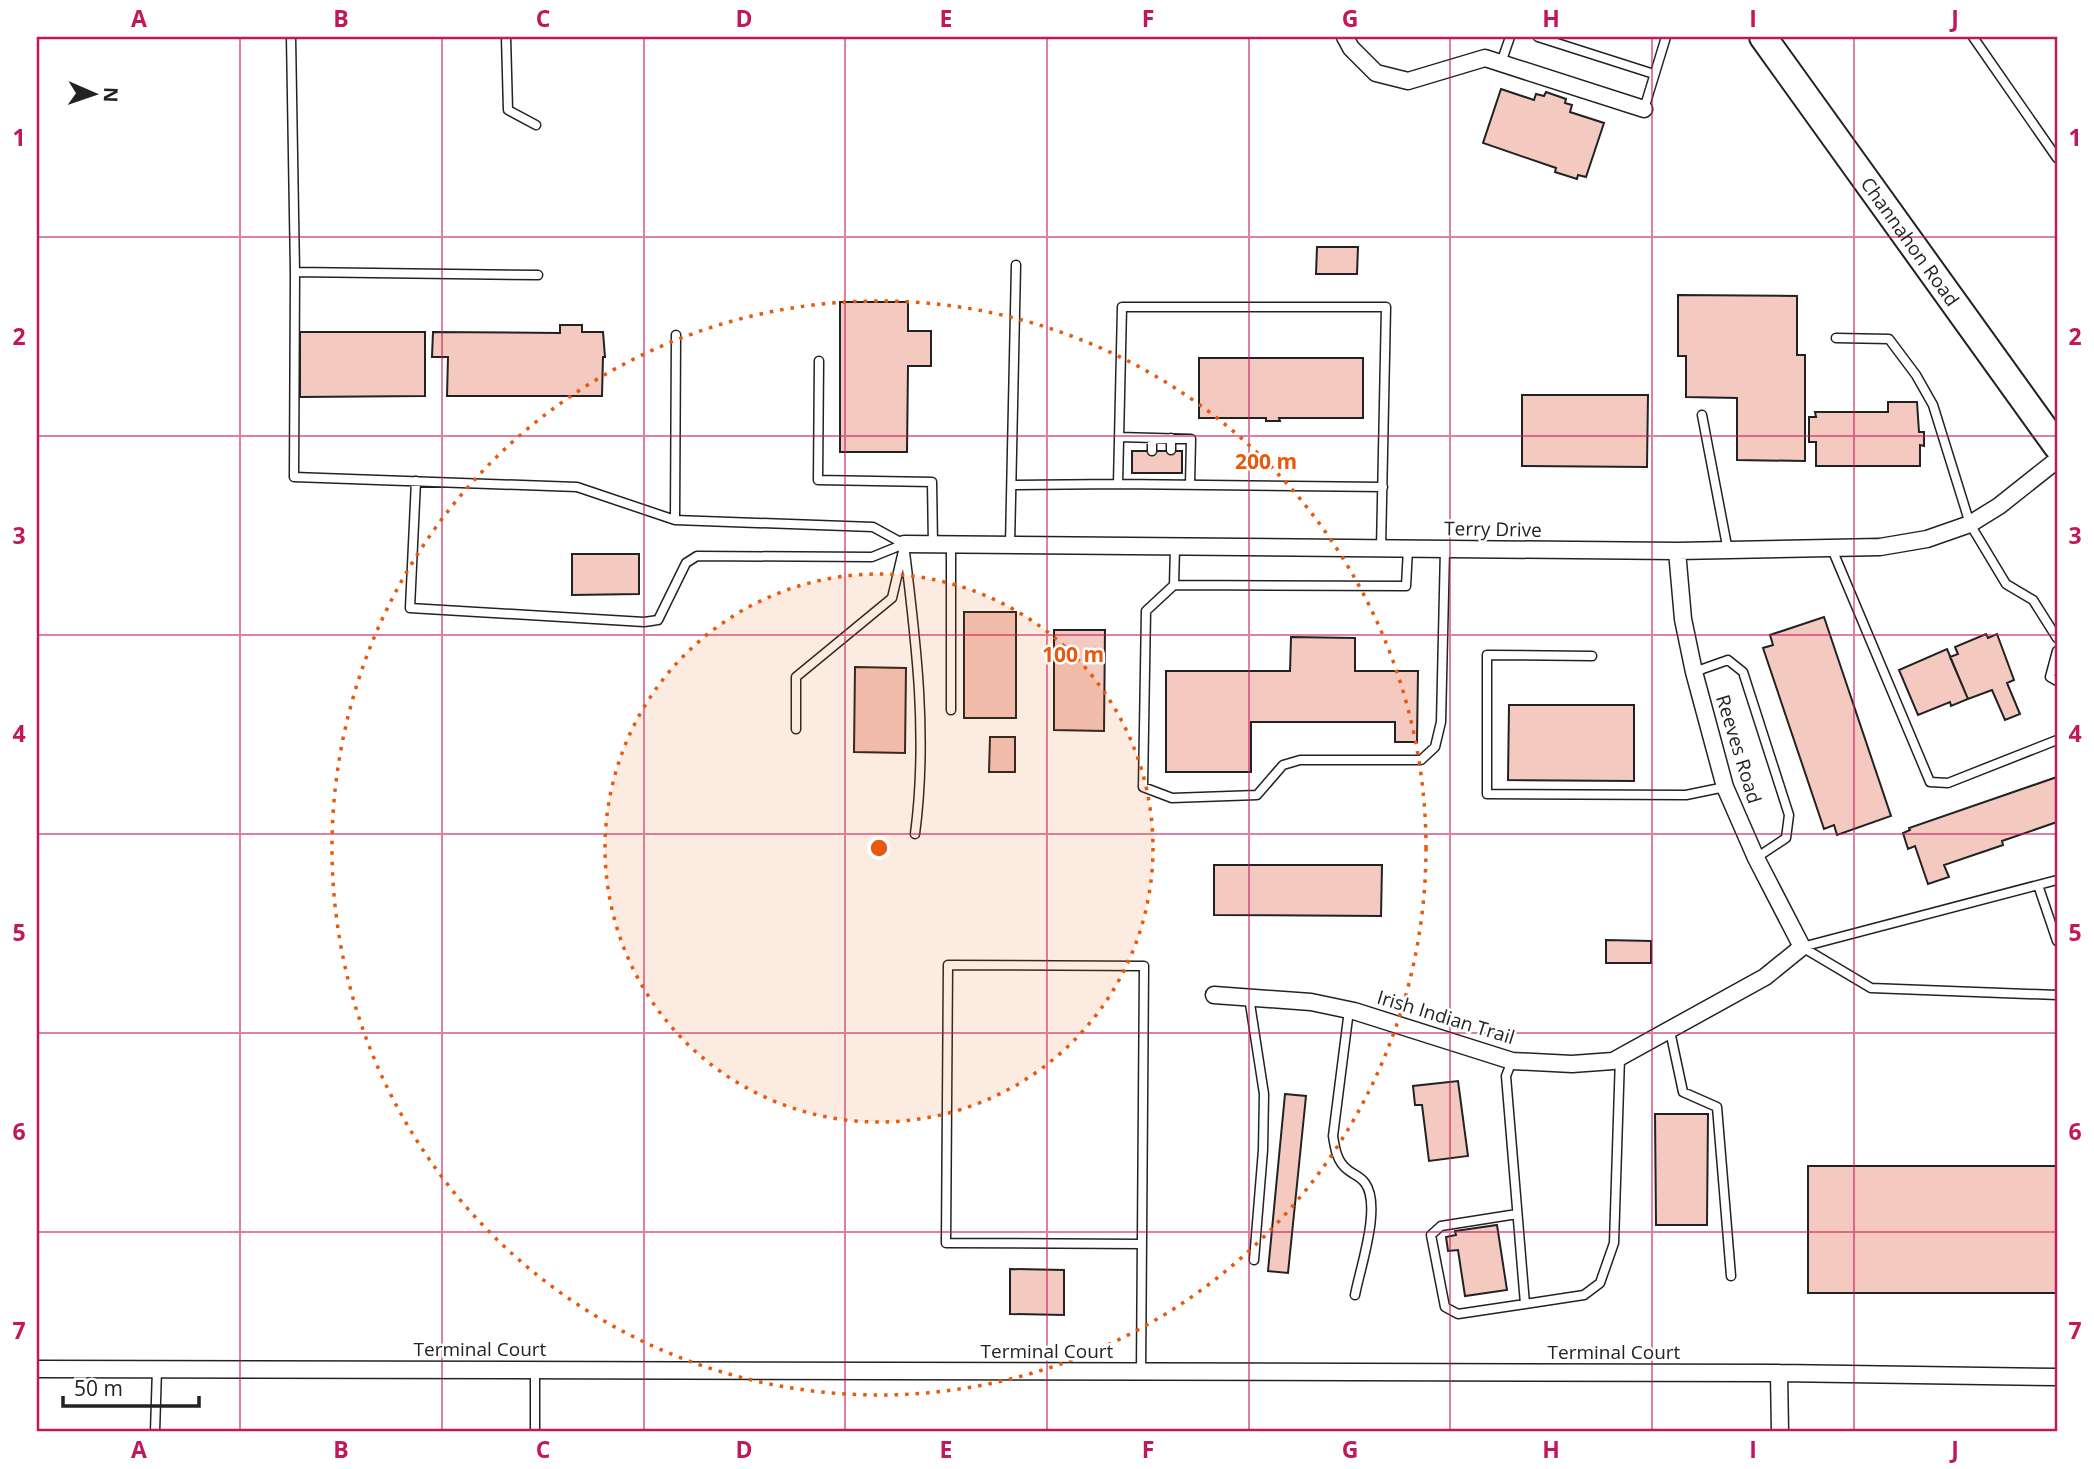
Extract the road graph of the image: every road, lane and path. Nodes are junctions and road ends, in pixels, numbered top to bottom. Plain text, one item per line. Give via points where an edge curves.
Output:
1 (291, 37) edge
2 (506, 37) edge
3 (1345, 37) edge
4 (1510, 37) edge
5 (1538, 37) edge
6 (1666, 37) edge
7 (1763, 37) edge
8 (1973, 37) edge
9 (1501, 63) junction
10 (1654, 74) junction
11 (1644, 108) joint
12 (536, 125) dead end
13 (2057, 158) edge
14 (1016, 265) dead end
15 (295, 272) junction
16 (538, 275) dead end
17 (676, 335) dead end
18 (1836, 338) dead end
19 (819, 361) dead end
20 (1702, 415) dead end
21 (1119, 437) junction
22 (1152, 438) junction
23 (1171, 438) junction
24 (2057, 446) edge
25 (1171, 450) dead end
26 (1152, 451) dead end
27 (2057, 460) edge
28 (1151, 473) dead end
29 (1170, 473) dead end
30 (416, 481) junction
31 (1118, 484) junction
32 (1150, 484) junction
33 (1012, 485) junction
34 (1170, 485) junction
35 (1190, 485) junction
36 (1383, 487) junction
37 (675, 520) junction
38 (1970, 524) junction
39 (904, 544) junction
40 (933, 545) junction
41 (951, 545) junction
42 (1010, 545) junction
43 (1175, 547) junction
44 (1381, 548) junction
45 (1408, 549) junction
46 (1445, 549) junction
47 (1832, 549) junction
48 (1677, 551) junction
49 (1728, 551) junction
50 (1174, 585) junction
51 (2057, 638) edge
52 (2057, 651) edge
53 (1592, 656) dead end
54 (1694, 672) junction
55 (2057, 681) edge
56 (951, 710) dead end
57 (796, 729) dead end
58 (2057, 740) edge
59 (1725, 787) junction
60 (915, 834) dead end
61 (1756, 858) junction
62 (2057, 880) edge
63 (2038, 885) junction
64 (2057, 942) edge
65 (1802, 947) junction
66 (1214, 995) dead end
67 (2057, 995) edge
68 (1249, 997) junction
69 (1349, 1010) junction
70 (1670, 1031) junction
71 (1620, 1057) junction
72 (1512, 1061) junction
73 (1517, 1214) junction
74 (1142, 1244) junction
75 (1254, 1260) dead end
76 (1731, 1276) dead end
77 (1354, 1295) dead end
78 (1525, 1304) junction
79 (37, 1368) edge
80 (157, 1369) junction
81 (535, 1370) junction
82 (1141, 1373) junction
83 (1779, 1373) junction
84 (2057, 1377) edge
85 (155, 1432) edge
86 (535, 1432) edge
87 (1780, 1432) edge

1 - 15 lane
2 - 12 lane via 508,110
3 - 9 street via 1376,73 1408,81 1485,58
4 - 9 lane
5 - 10 lane
6 - 10 lane
7 - 24 main road, Channahon Road
8 - 13 lane
9 - 11 street
10 - 11 lane
14 - 33 lane
15 - 16 lane
15 - 30 lane via 294,477
17 - 37 lane
18 - 38 lane via 1889,339 1916,375 1933,405
19 - 40 lane via 818,480 933,482
20 - 49 lane
21 - 22 lane
21 - 31 lane
21 - 36 lane via 1122,307 1386,307
22 - 23 lane
22 - 26 lane
23 - 25 lane
23 - 35 lane via 1191,439
27 - 38 street, Terry Drive
28 - 32 lane
29 - 34 lane
30 - 37 lane via 577,487
30 - 39 lane via 410,608 644,622 658,620 686,563 697,556 872,557
31 - 32 lane
31 - 33 lane
32 - 34 lane
33 - 42 lane
34 - 35 lane
35 - 36 lane
36 - 44 lane
37 - 39 lane via 873,527
38 - 47 street, Terry Drive via 1927,539
38 - 51 lane via 2006,584 2033,600
39 - 40 street, Terry Drive
39 - 57 lane via 892,598 796,677
39 - 60 lane via 922,733
40 - 41 street, Terry Drive
41 - 42 street, Terry Drive
41 - 56 lane
42 - 43 street, Terry Drive
43 - 44 street, Terry Drive
43 - 50 lane
44 - 45 street, Terry Drive
45 - 46 street, Terry Drive
45 - 50 lane via 1406,586
46 - 48 street, Terry Drive
46 - 50 lane via 1441,722 1434,747 1421,760 1300,760 1283,765 1257,795 1172,798 1143,786 1146,611
47 - 49 street, Terry Drive
47 - 58 lane via 1930,782 1948,783
48 - 49 street, Terry Drive
48 - 54 street, Reeves Road via 1683,619
52 - 55 lane via 2050,677
53 - 59 lane via 1487,655 1487,794 1686,795
54 - 59 street, Reeves Road
54 - 61 lane via 1728,660 1743,672 1789,815 1786,838
59 - 61 street, Reeves Road
61 - 65 street, Reeves Road
62 - 63 lane
63 - 64 lane
63 - 65 lane
65 - 67 lane via 1871,988
65 - 70 street, Irish Indian Trail via 1765,978
66 - 68 street, Irish Indian Trail
68 - 69 street, Irish Indian Trail
68 - 75 lane via 1264,1094
69 - 72 street, Irish Indian Trail
69 - 77 lane via 1333,1136 1337,1156 1367,1185 1373,1208
70 - 71 street, Irish Indian Trail
70 - 76 lane via 1682,1092 1717,1107
71 - 72 street, Irish Indian Trail via 1572,1064
71 - 78 lane via 1614,1243 1600,1283 1584,1295
72 - 73 lane via 1506,1076
73 - 78 lane
73 - 78 lane via 1441,1226 1431,1235 1445,1307 1458,1314
74 - 74 lane via 1144,966 948,965 946,1243
74 - 82 lane
79 - 80 street, Terminal Court
80 - 81 street, Terminal Court
80 - 85 lane
81 - 82 street, Terminal Court
81 - 86 lane
82 - 83 street, Terminal Court
83 - 84 street, Terminal Court
83 - 87 street

